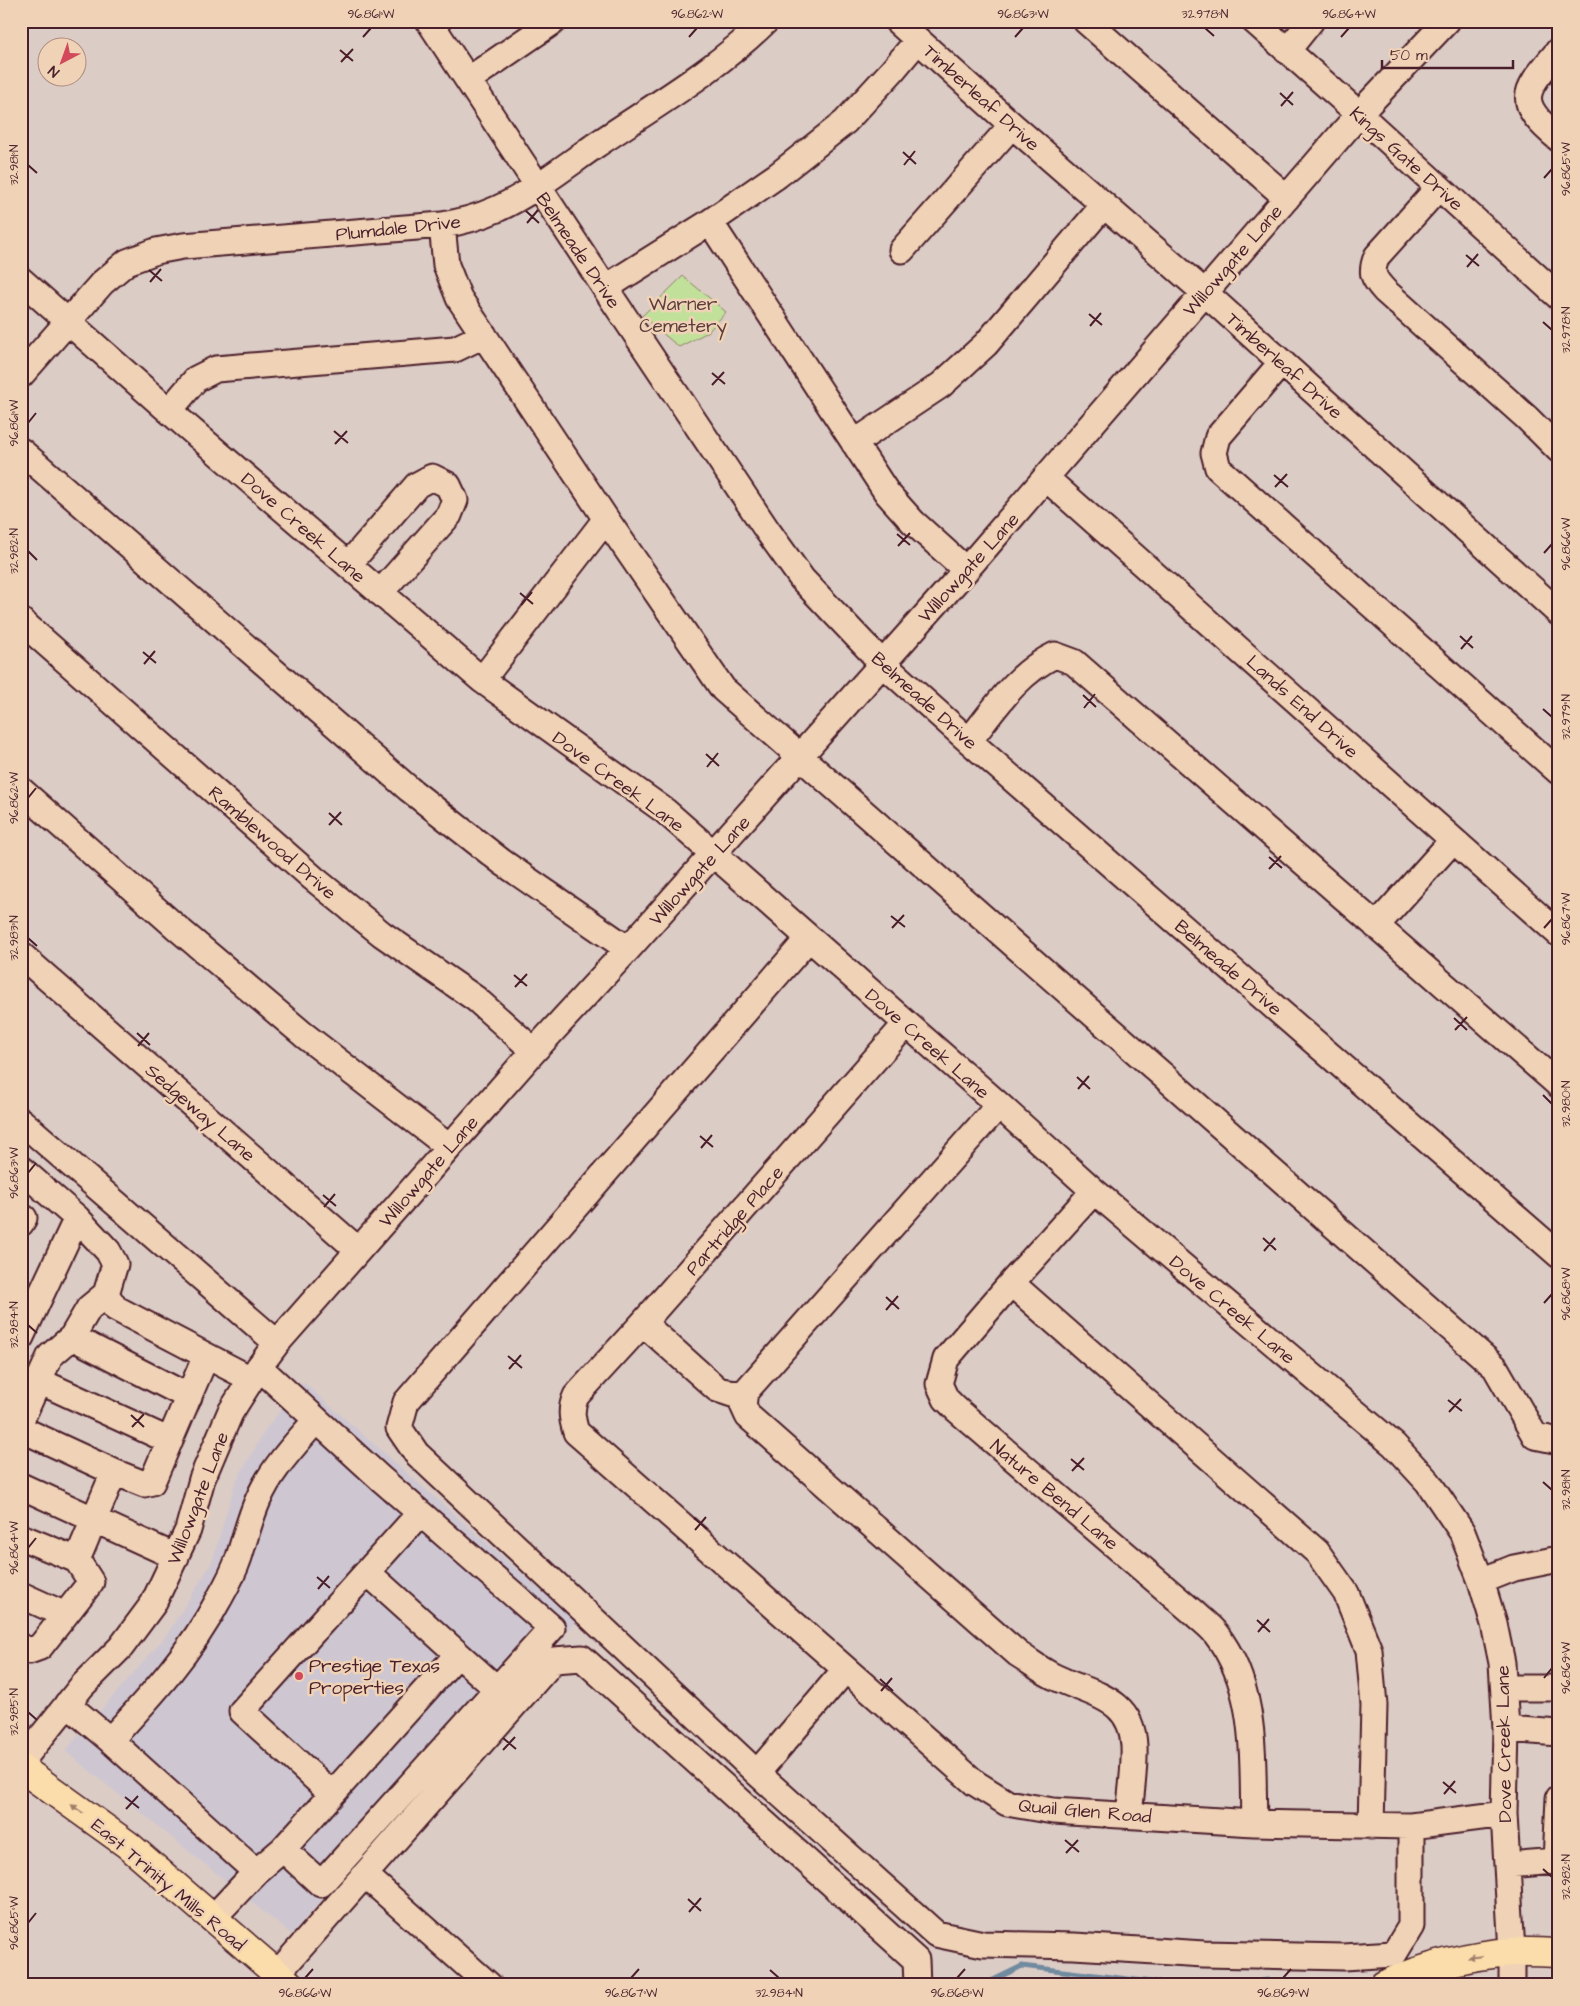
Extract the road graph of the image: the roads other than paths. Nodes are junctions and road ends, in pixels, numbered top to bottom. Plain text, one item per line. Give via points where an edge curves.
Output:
1 (429, 21) edge
2 (554, 21) edge
3 (766, 21) edge
4 (897, 21) edge
5 (1086, 21) edge
6 (1254, 21) edge
7 (1312, 21) edge
8 (1447, 21) edge
9 (918, 40) junction
10 (1559, 50) edge
11 (1288, 51) junction
12 (468, 80) junction
13 (1359, 114) junction
14 (1012, 125) junction
15 (1559, 139) edge
16 (537, 186) junction
17 (1439, 187) junction
18 (1286, 198) junction
19 (1104, 205) junction
20 (710, 222) junction
21 (442, 224) junction
22 (902, 250) dead end
23 (21, 280) edge
24 (605, 288) junction
25 (1204, 292) junction
26 (1559, 296) edge
27 (68, 321) junction
28 (484, 335) junction
29 (1282, 362) junction
30 (21, 374) edge
31 (170, 411) junction
32 (854, 442) junction
33 (1559, 450) edge
34 (21, 451) edge
35 (1047, 478) junction
36 (606, 519) junction
37 (348, 565) junction
38 (966, 570) junction
39 (380, 593) junction
40 (1559, 612) edge
41 (21, 622) edge
42 (882, 663) junction
43 (482, 680) junction
44 (969, 741) junction
45 (800, 756) junction
46 (1559, 772) edge
47 (21, 790) edge
48 (1453, 840) junction
49 (714, 854) junction
50 (1376, 926) junction
51 (1559, 934) edge
52 (808, 939) junction
53 (628, 949) junction
54 (21, 955) edge
55 (906, 1024) junction
56 (534, 1051) junction
57 (1559, 1085) edge
58 (999, 1105) junction
59 (21, 1121) edge
60 (449, 1147) junction
61 (21, 1169) edge
62 (1094, 1192) junction
63 (77, 1218) junction
64 (358, 1250) junction
65 (1559, 1255) edge
66 (1011, 1283) junction
67 (106, 1294) junction
68 (643, 1324) junction
69 (22, 1331) edge
70 (72, 1337) junction
71 (277, 1343) junction
72 (206, 1356) junction
73 (255, 1373) junction
74 (39, 1381) junction
75 (744, 1392) junction
76 (189, 1397) junction
77 (572, 1419) joint
78 (21, 1420) edge
79 (316, 1420) junction
80 (21, 1429) edge
81 (170, 1441) junction
82 (1559, 1441) edge
83 (114, 1472) junction
84 (21, 1486) edge
85 (420, 1513) junction
86 (94, 1518) junction
87 (21, 1536) edge
88 (176, 1557) junction
89 (1559, 1558) edge
90 (78, 1560) junction
91 (367, 1572) junction
92 (1481, 1580) junction
93 (21, 1595) edge
94 (65, 1615) junction
95 (21, 1647) edge
96 (458, 1654) junction
97 (845, 1670) junction
98 (1504, 1688) junction
99 (1559, 1688) edge
100 (496, 1689) junction
101 (67, 1704) junction
102 (1506, 1729) junction
103 (1559, 1733) edge
104 (110, 1740) junction
105 (21, 1762) edge
106 (21, 1768) edge
107 (757, 1773) junction
108 (332, 1794) junction
109 (1559, 1798) edge
110 (1504, 1814) junction
111 (1129, 1815) junction
112 (1254, 1823) junction
113 (1371, 1826) junction
114 (1411, 1826) junction
115 (283, 1849) junction
116 (1558, 1862) edge
117 (1507, 1866) junction
118 (256, 1872) junction
119 (365, 1875) junction
120 (212, 1919) junction
121 (1512, 1952) junction
122 (1559, 1953) edge
123 (284, 1980) edge
124 (489, 1985) edge
125 (917, 1985) edge
126 (1384, 1985) edge
127 (1512, 1985) edge

1 - 12 street, Belmeade Drive
2 - 12 street
3 - 16 street, Plumdale Drive via 707,70
4 - 9 street, Timberleaf Drive
5 - 18 street
6 - 11 street, Kings Gate Drive
7 - 11 street
8 - 13 street, Willowgate Lane
9 - 14 street, Timberleaf Drive
9 - 20 street via 845,122 778,175
10 - 15 street via 1527,93 1531,109 1543,126
11 - 13 street, Kings Gate Drive
12 - 16 street, Belmeade Drive
13 - 17 street, Kings Gate Drive
13 - 18 street, Willowgate Lane
14 - 19 street, Timberleaf Drive
14 - 22 street
16 - 21 street, Plumdale Drive via 499,209 470,220
16 - 24 street, Belmeade Drive
17 - 26 street, Kings Gate Drive
17 - 33 street via 1377,256 1373,275 1385,291
18 - 25 street, Willowgate Lane
19 - 25 street, Timberleaf Drive
19 - 32 street via 986,344 941,385
20 - 24 street
20 - 32 street
21 - 27 street, Plumdale Drive via 156,251 127,262 102,283
21 - 28 street via 446,265 459,298
23 - 27 street, Dove Creek Lane
24 - 42 street, Belmeade Drive via 802,579
25 - 29 street, Timberleaf Drive
25 - 35 street, Willowgate Lane
27 - 30 street, Plumdale Drive
27 - 31 street, Dove Creek Lane
28 - 31 street via 454,349 216,369 196,379
28 - 36 street
29 - 40 street, Timberleaf Drive
29 - 46 street via 1218,437 1214,453 1218,468
31 - 37 street, Dove Creek Lane
32 - 38 street via 887,493 906,515
34 - 53 street via 409,788 502,862
35 - 38 street, Willowgate Lane
35 - 48 street, Lands End Drive
36 - 43 street
36 - 45 street via 724,689
37 - 39 street, Dove Creek Lane
37 - 39 street via 417,485 432,478 448,484 455,500 449,515
38 - 42 street, Willowgate Lane
39 - 43 street, Dove Creek Lane
41 - 56 street, Ramblewood Drive via 313,878 382,934 476,999
42 - 44 street, Belmeade Drive
42 - 45 street, Willowgate Lane
43 - 49 street, Dove Creek Lane via 665,811
44 - 50 street via 1015,684 1038,663 1055,655 1074,662
44 - 65 street, Belmeade Drive
45 - 49 street, Willowgate Lane
45 - 82 street via 1495,1367 1535,1436
47 - 60 street via 304,1035
48 - 50 street
48 - 51 street, Lands End Drive
49 - 52 street, Dove Creek Lane
49 - 53 street, Willowgate Lane
50 - 57 street
52 - 55 street, Dove Creek Lane
52 - 107 street via 406,1402 399,1428 416,1453
53 - 56 street, Willowgate Lane
54 - 64 street, Sedgeway Lane
55 - 58 street, Dove Creek Lane
55 - 68 street, Partridge Place
56 - 60 street, Willowgate Lane
58 - 62 street, Dove Creek Lane
58 - 75 street
59 - 71 street
60 - 64 street, Willowgate Lane
61 - 63 street
62 - 66 street, Nature Bend Lane
62 - 92 street, Dove Creek Lane via 1394,1445 1428,1482 1462,1532
63 - 67 street via 108,1251 115,1264
63 - 69 street
64 - 71 street, Willowgate Lane
66 - 112 street, Nature Bend Lane via 946,1359 939,1384 946,1399 956,1409 1216,1634 1245,1691 1251,1724
66 - 113 street via 1317,1552 1346,1593 1369,1650 1374,1706
67 - 70 street via 89,1308
67 - 72 street via 115,1308
68 - 75 street via 717,1389 732,1394
68 - 77 street, Partridge Place via 576,1396
70 - 74 street via 50,1356
70 - 76 street
71 - 73 street, Willowgate Lane
72 - 73 street
72 - 76 street
73 - 79 street
73 - 88 street, Willowgate Lane via 230,1413 202,1479 188,1530
74 - 78 street
74 - 81 street
75 - 111 street via 743,1405 748,1416 1018,1654 1056,1678 1102,1695 1119,1708 1129,1724 1134,1746
76 - 81 street
77 - 97 street, Quail Glen Road via 576,1432
79 - 85 street
79 - 104 street via 287,1453 258,1498 232,1576 184,1656
80 - 83 street
81 - 83 street via 152,1482 144,1484
83 - 86 street
84 - 86 street
85 - 91 street
85 - 100 street via 552,1628
86 - 88 street
86 - 90 street
87 - 90 street
88 - 101 street, Willowgate Lane via 153,1604 121,1647
89 - 92 street via 1514,1568
90 - 94 street via 91,1582
91 - 96 street
91 - 108 street via 242,1711
92 - 98 street, Dove Creek Lane via 1494,1624
93 - 94 street
94 - 95 street via 40,1647 29,1650
96 - 100 street
96 - 108 street
97 - 107 street
97 - 111 street, Quail Glen Road via 975,1783 1007,1803 1053,1811
98 - 99 street
98 - 102 street, Dove Creek Lane
100 - 115 street via 321,1884
101 - 104 street
101 - 105 street, Willowgate Lane
102 - 103 street
102 - 110 street, Dove Creek Lane
104 - 118 street
120 -> 106 main road, East Trinity Mills Road via 128,1845
107 - 114 street via 936,1934 983,1944 1214,1954 1344,1957 1394,1954 1411,1926
108 - 115 street
109 - 116 street
110 - 114 street, Quail Glen Road
110 - 117 street, Dove Creek Lane
111 - 112 street, Quail Glen Road
112 - 113 street, Quail Glen Road
113 - 114 street, Quail Glen Road
115 - 118 street
116 - 117 street
117 - 121 street, Dove Creek Lane
118 - 120 street
119 - 123 street
119 - 124 street
119 - 125 street via 554,1660 582,1658 916,1960
120 - 123 main road, East Trinity Mills Road
121 - 122 main road
121 -> 126 main road via 1459,1960
121 - 127 street, Dove Creek Lane

